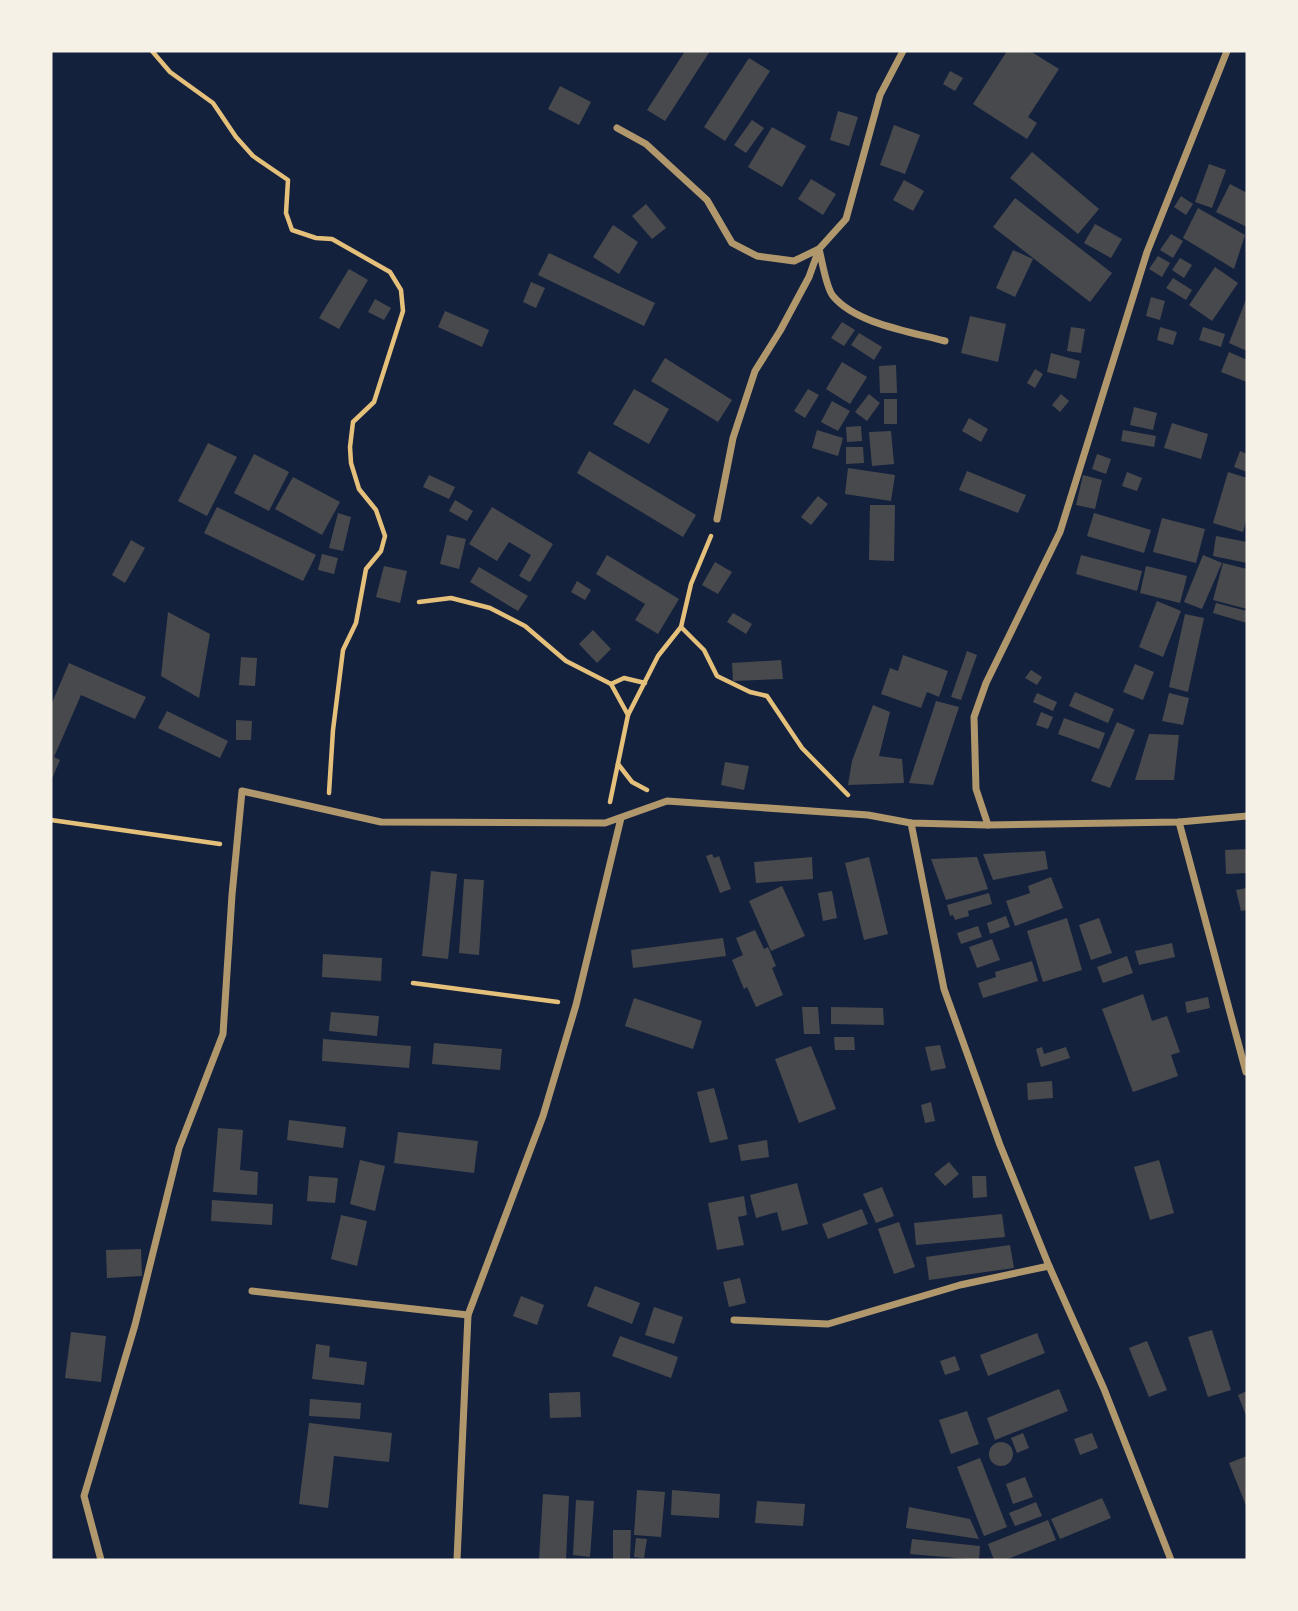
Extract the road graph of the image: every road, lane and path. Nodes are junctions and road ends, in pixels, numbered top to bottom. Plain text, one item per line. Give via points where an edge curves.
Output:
1 (152, 51) edge
2 (902, 51) edge
3 (1227, 51) edge
4 (617, 128) dead end
5 (819, 249) junction
6 (945, 341) dead end
7 (717, 519) joint
8 (419, 602) dead end
9 (681, 627) junction
10 (645, 682) junction
11 (611, 684) junction
12 (628, 715) junction
13 (618, 764) junction
14 (667, 801) junction
15 (328, 810) junction
16 (869, 815) junction
17 (1247, 816) edge
18 (621, 818) junction
19 (51, 820) edge
20 (1179, 822) junction
21 (605, 823) junction
22 (911, 823) junction
23 (988, 825) junction
24 (236, 846) junction
25 (413, 983) dead end
26 (576, 1004) junction
27 (1246, 1072) edge
28 (1049, 1266) junction
29 (252, 1291) dead end
30 (468, 1315) junction
31 (734, 1320) dead end
32 (102, 1560) edge
33 (457, 1560) edge
34 (1171, 1560) edge

1 - 15 path via 170,72 213,103 253,156 288,180 286,213 292,230 332,239 357,251 390,272 401,290 403,311 374,402 353,422 351,463 359,489 376,510 385,536 381,551 366,569 356,623 343,650
2 - 5 street via 880,95 846,219
3 - 23 street via 1147,252 1060,532 986,682 974,717 976,789
4 - 5 street via 646,144 707,200 732,243 757,256 794,261
5 - 6 street via 831,295 855,314
5 - 7 street via 809,276 755,371 733,438
7 - 9 path via 691,584
8 - 11 path via 451,598 490,608 525,626 566,661
9 - 10 path
9 - 16 path via 705,650 717,676 767,696 802,748
10 - 11 path via 624,678
10 - 12 path
11 - 12 path
12 - 13 path
13 - 14 path via 632,782
13 - 21 path
14 - 16 street
14 - 18 street
15 - 21 street via 382,822
15 - 24 street via 242,791
16 - 22 street
17 - 20 street
18 - 21 street
18 - 26 street
19 - 24 path
20 - 23 street
20 - 27 street
22 - 23 street
22 - 28 street via 944,989
24 - 32 street via 223,1034 179,1148 135,1325 84,1496
25 - 26 path
26 - 30 street via 543,1116
28 - 31 street via 960,1285 828,1324
28 - 34 street via 1104,1389
29 - 30 street
30 - 33 street

